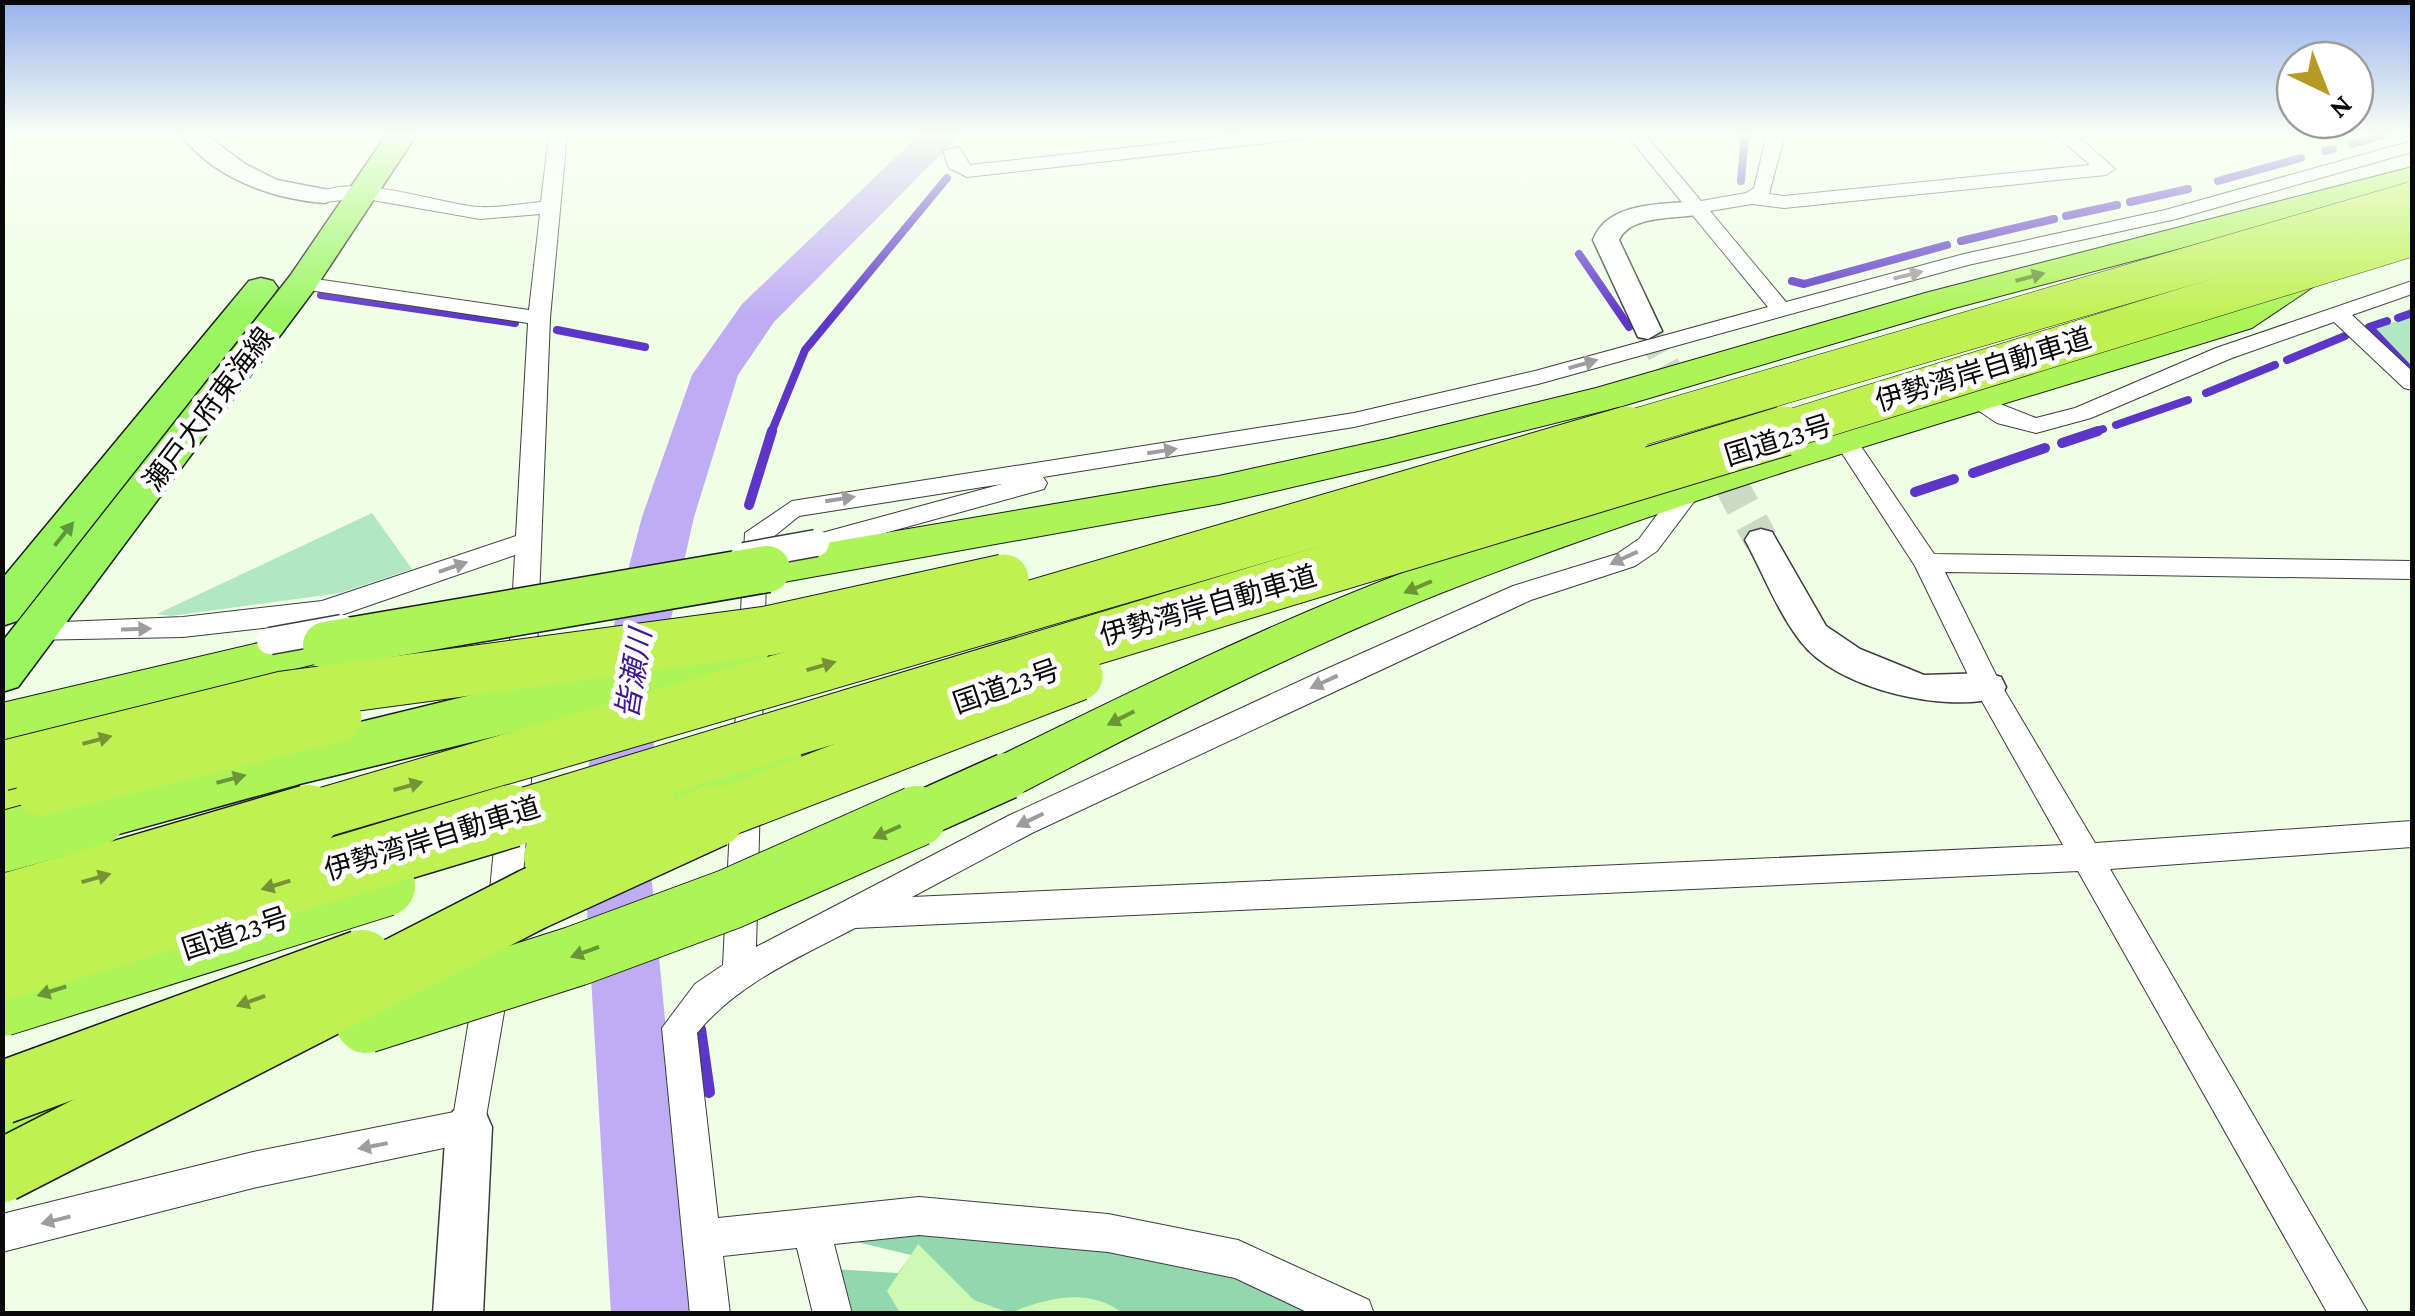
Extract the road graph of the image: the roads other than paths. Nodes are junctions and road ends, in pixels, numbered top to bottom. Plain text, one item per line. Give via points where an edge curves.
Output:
1 (342, 195) edge
2 (342, 195) edge
3 (353, 195) edge
4 (551, 195) edge
5 (1686, 195) edge
6 (1756, 195) edge
7 (1848, 195) edge
8 (2238, 195) edge
9 (2338, 195) edge
10 (1752, 198) junction
11 (2412, 199) edge
12 (550, 207) junction
13 (1697, 208) junction
14 (2412, 241) edge
15 (2300, 279) junction
16 (302, 283) junction
17 (2412, 286) edge
18 (1847, 290) junction
19 (1938, 301) junction
20 (1780, 308) junction
21 (2336, 312) junction
22 (539, 318) junction
23 (1648, 331) tunnel mouth
24 (1538, 377) junction
25 (2412, 383) edge
26 (1974, 401) junction
27 (1846, 441) junction
28 (1387, 452) junction
29 (1050, 468) junction
30 (1690, 489) junction
31 (528, 540) junction
32 (1762, 540) tunnel mouth
33 (1423, 542) junction
34 (1174, 560) junction
35 (1928, 562) junction
36 (2412, 570) edge
37 (2, 610) edge
38 (183, 627) junction
39 (39, 633) junction
40 (673, 670) junction
41 (2, 676) edge
42 (1988, 687) junction
43 (2, 723) edge
44 (2, 766) edge
45 (2, 801) edge
46 (650, 802) junction
47 (2412, 834) edge
48 (2, 842) edge
49 (2088, 857) junction
50 (2, 906) edge
51 (851, 914) junction
52 (2, 969) edge
53 (739, 973) junction
54 (2, 1006) edge
55 (2, 1094) edge
56 (2, 1125) edge
57 (468, 1127) junction
58 (2, 1172) edge
59 (812, 1230) junction
60 (2, 1233) edge
61 (700, 1239) junction
62 (452, 1308) edge
63 (710, 1314) edge
64 (833, 1314) edge
65 (1355, 1314) edge
66 (2350, 1314) edge

1 - 16 main road, 瀬戸大府東海線
37 -> 2 main road, 瀬戸大府東海線
3 - 12 street via 480,213
4 - 12 street
5 - 13 street
6 - 10 street
7 - 10 street
18 -> 8 street
19 -> 9 highway
10 - 13 street
11 - 34 highway, 伊勢湾岸自動車道, bridge
11 - 40 highway, 国道23号, bridge via 1395,491
12 - 22 street
13 - 20 street
13 - 23 street via 1630,217 1610,229 1606,240
14 - 15 highway, 国道23号
14 - 33 highway, 伊勢湾岸自動車道, bridge
15 - 26 highway via 2240,320
15 - 46 highway, 国道23号, bridge via 1194,622
16 - 22 street
16 - 39 main road, 瀬戸大府東海線
17 - 21 street
18 - 19 highway
18 - 20 street
19 - 28 highway via 1623,394
24 -> 20 street
21 - 25 street
21 - 26 street via 2036,426
22 - 31 street
24 - 28 highway via 1491,409
29 -> 24 street via 1354,420
26 - 27 highway
27 - 30 highway
27 - 35 street
28 - 43 highway, bridge via 1219,490 326,645
29 - 38 street, bridge via 1034,484 816,544 270,641 261,630 190,636
53 -> 29 street via 754,539 792,509
30 -> 51 street via 1648,545 1626,560 1522,592 1340,675 1021,824
30 -> 56 highway, bridge via 1479,562 1209,673 1007,776 730,900 366,1023
38 -> 31 street via 324,611
31 - 57 street via 507,888
32 - 42 street via 1814,635 1848,658 1924,689
33 -> 52 highway, 伊勢湾岸自動車道, bridge
33 - 58 highway, bridge via 856,755 705,819 534,899 184,1085
44 -> 34 highway, bridge via 284,696 767,631 1058,565
50 -> 34 highway, 伊勢湾岸自動車道, bridge
35 - 36 street
35 - 42 street
39 -> 38 street
39 - 41 main road, 瀬戸大府東海線
40 - 45 highway, bridge via 450,690
48 -> 40 highway, 国道23号, bridge via 293,762
42 - 49 street
46 -> 54 highway, 国道23号, bridge
46 -> 55 highway, bridge via 401,947
47 - 49 street
49 - 51 street
49 - 66 street
51 - 53 street
53 - 61 street via 679,1028
57 -> 60 street via 252,1170
57 - 62 street
59 - 61 street
59 - 64 street
59 - 65 street via 920,1216 1108,1233 1238,1259
61 - 63 street

